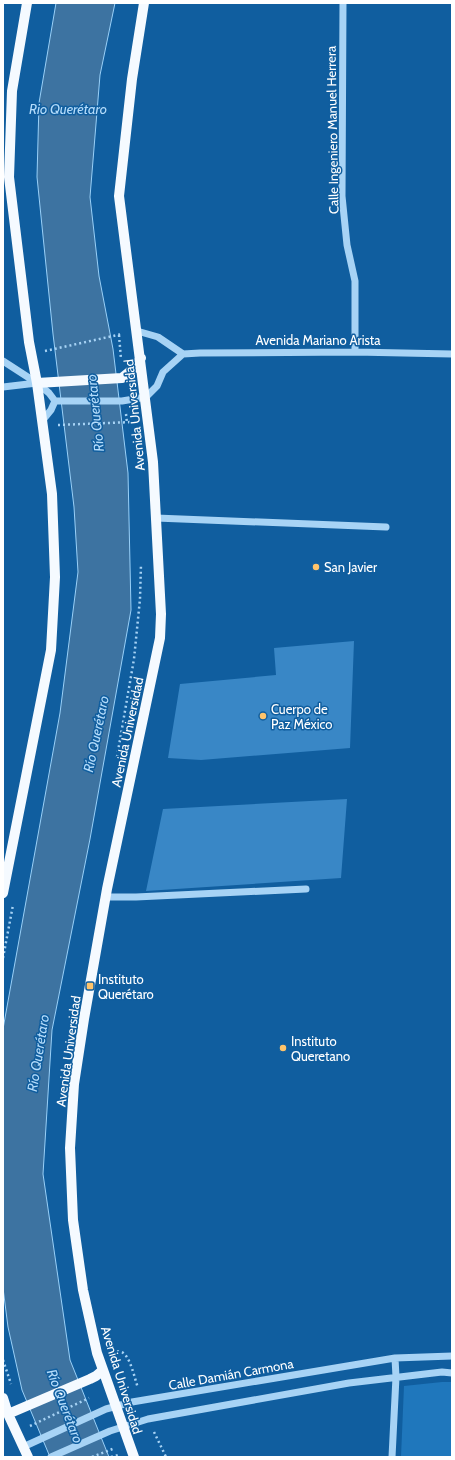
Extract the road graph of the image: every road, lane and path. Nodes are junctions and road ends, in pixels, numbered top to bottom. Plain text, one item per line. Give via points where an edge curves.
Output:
1 (27, 3) edge
2 (144, 3) edge
3 (343, 3) edge
4 (137, 331) junction
5 (117, 335) dead end
6 (50, 349) dead end
7 (355, 352) junction
8 (183, 354) junction
9 (452, 354) edge
10 (141, 358) junction
11 (3, 360) edge
12 (37, 383) junction
13 (3, 387) edge
14 (146, 397) junction
15 (58, 401) junction
16 (42, 421) junction
17 (134, 422) dead end
18 (65, 425) dead end
19 (156, 518) junction
20 (386, 528) dead end
21 (306, 889) dead end
22 (3, 893) edge
23 (106, 897) junction
24 (97, 1353) junction
25 (452, 1356) edge
26 (395, 1358) junction
27 (103, 1370) junction
28 (452, 1373) edge
29 (396, 1377) junction
30 (109, 1388) junction
31 (3, 1398) edge
32 (142, 1401) junction
33 (116, 1406) junction
34 (8, 1414) junction
35 (148, 1419) junction
36 (122, 1426) junction
37 (27, 1428) dead end
38 (128, 1443) junction
39 (23, 1447) junction
40 (28, 1457) edge
41 (51, 1457) edge
42 (92, 1457) edge
43 (134, 1457) edge
44 (166, 1457) edge
45 (392, 1457) edge

1 - 12 main road via 12,91 9,177 29,342
2 - 4 main road, Avenida Universidad via 132,78 119,196
3 - 7 street, Calle Ingeniero Manuel Herrera via 342,196 355,280
4 - 8 street via 158,337
4 - 10 main road, Avenida Universidad
5 - 6 path
7 - 8 street, Avenida Mariano Arista
7 - 9 street, Avenida Mariano Arista
8 - 14 street via 163,372 157,386
10 - 12 main road via 122,378
10 - 14 main road, Avenida Universidad
11 - 12 street
12 - 13 street
12 - 15 street
12 - 16 main road
14 - 15 street via 122,401
14 - 19 main road, Avenida Universidad
15 - 16 street
16 - 22 main road via 52,494 55,577 51,650
17 - 18 path
19 - 20 street
19 - 23 main road, Avenida Universidad via 162,614 160,638
21 - 23 street
23 - 24 main road, Avenida Universidad via 74,1084 70,1148 74,1228 83,1290
24 - 27 main road, Avenida Universidad
24 - 32 path via 120,1351 125,1354
25 - 26 street, Calle Damián Carmona
26 - 29 street
26 - 32 street, Calle Damián Carmona
27 - 30 main road, Avenida Universidad
27 - 34 main road via 82,1383
28 - 29 street
29 - 35 street
29 - 45 street
30 - 33 main road, Avenida Universidad
30 - 37 path
31 - 34 main road
32 - 33 street, Calle Damián Carmona
33 - 36 main road, Avenida Universidad
33 - 39 street, Calle Damián Carmona
34 - 39 main road
35 - 36 street
35 - 44 path
36 - 38 main road, Avenida Universidad
36 - 41 street
38 - 42 path
38 - 43 main road, Avenida Universidad
39 - 40 main road

